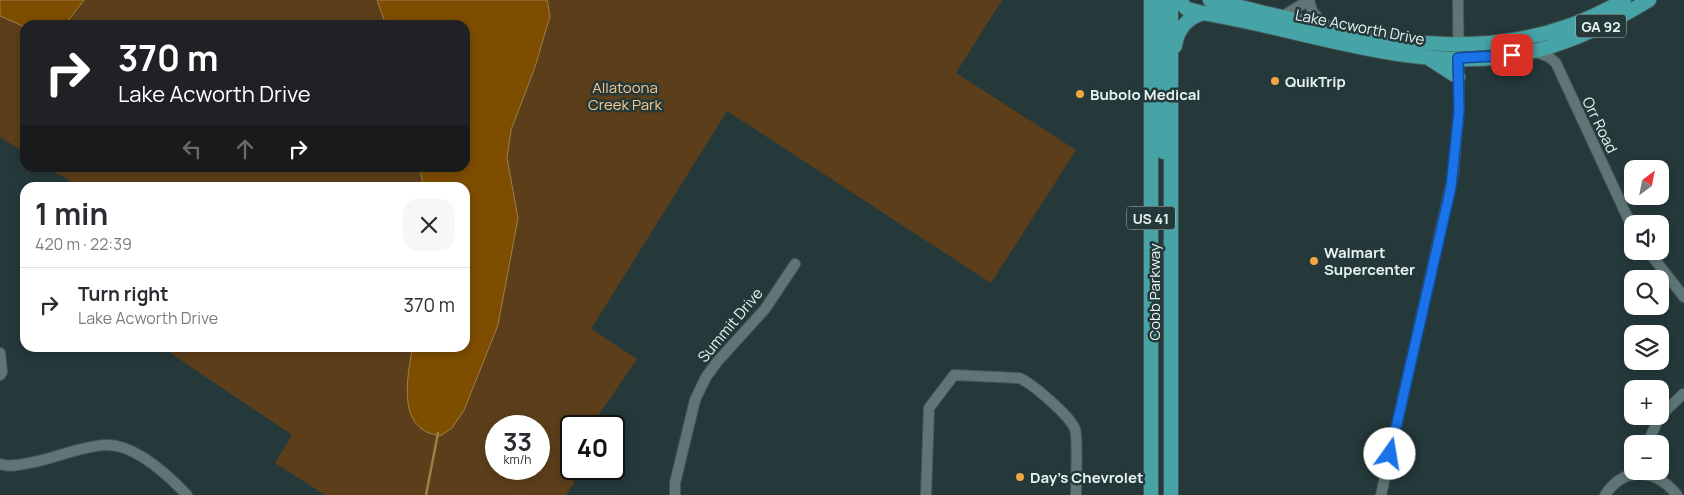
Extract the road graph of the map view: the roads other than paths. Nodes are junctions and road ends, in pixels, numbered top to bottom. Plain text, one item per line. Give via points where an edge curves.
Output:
1 (1151, 0) edge
2 (1160, 0) edge
3 (1171, 0) edge
4 (1178, 0) edge
5 (1210, 0) edge
6 (1458, 0) edge
7 (1624, 0) edge
8 (1650, 0) edge
9 (1203, 13) junction
10 (1283, 16) junction
11 (1324, 25) junction
12 (1565, 41) junction
13 (1533, 51) junction
14 (1458, 52) junction
15 (1424, 57) junction
16 (1556, 63) junction
17 (1172, 64) junction
18 (1458, 77) junction
19 (1171, 182) junction
20 (1627, 215) edge
21 (1655, 260) edge
22 (795, 264) dead end
23 (1684, 297) edge
24 (0, 353) edge
25 (0, 375) edge
26 (1683, 394) edge
27 (1669, 407) edge
28 (0, 464) edge
29 (1151, 477) junction
30 (1624, 479) edge
31 (1662, 480) edge
32 (187, 495) edge
33 (675, 495) edge
34 (926, 495) edge
35 (1076, 495) edge
36 (1151, 495) edge
37 (1158, 495) edge
38 (1171, 495) edge
39 (1381, 495) edge
40 (1605, 495) edge
41 (1677, 495) edge

1 - 29 main road, Cobb Parkway / US 41
2 - 19 main road via 1160,126 1164,162
3 - 17 main road, Cobb Parkway / US 41
4 - 9 main road, Lake Acworth Drive / GA 92 via 1187,8
5 - 10 main road, Lake Acworth Drive / GA 92
6 - 14 street
7 - 14 main road, Lake Acworth Drive / GA 92 via 1565,27
8 - 12 main road, Lake Acworth Drive / GA 92 via 1592,31
9 - 15 main road, Lake Acworth Drive / GA 92
9 - 17 main road via 1187,21 1180,30
10 - 11 main road, Lake Acworth Drive / GA 92
10 - 11 street via 1309,0 1312,11
11 - 14 main road, Lake Acworth Drive / GA 92
12 - 13 main road, Lake Acworth Drive / GA 92
12 - 16 street
13 - 14 main road, Lake Acworth Drive / GA 92 via 1500,57
13 - 16 street
14 - 15 main road, Lake Acworth Drive / GA 92
14 - 18 street
15 - 18 main road
16 - 20 street, Orr Road
17 - 19 main road, Cobb Parkway / US 41
18 - 39 street via 1459,111 1451,187
19 - 38 main road, Cobb Parkway / US 41
21 - 23 street
22 - 33 street, Summit Drive via 765,309 706,377 695,400
24 - 25 street
26 - 27 street
28 - 32 street via 24,464 108,445 138,454 170,477
29 - 36 main road, Cobb Parkway / US 41
29 - 37 main road
30 - 40 street
31 - 41 street
34 - 35 street via 929,408 954,375 1019,378 1029,382 1056,407 1075,430

